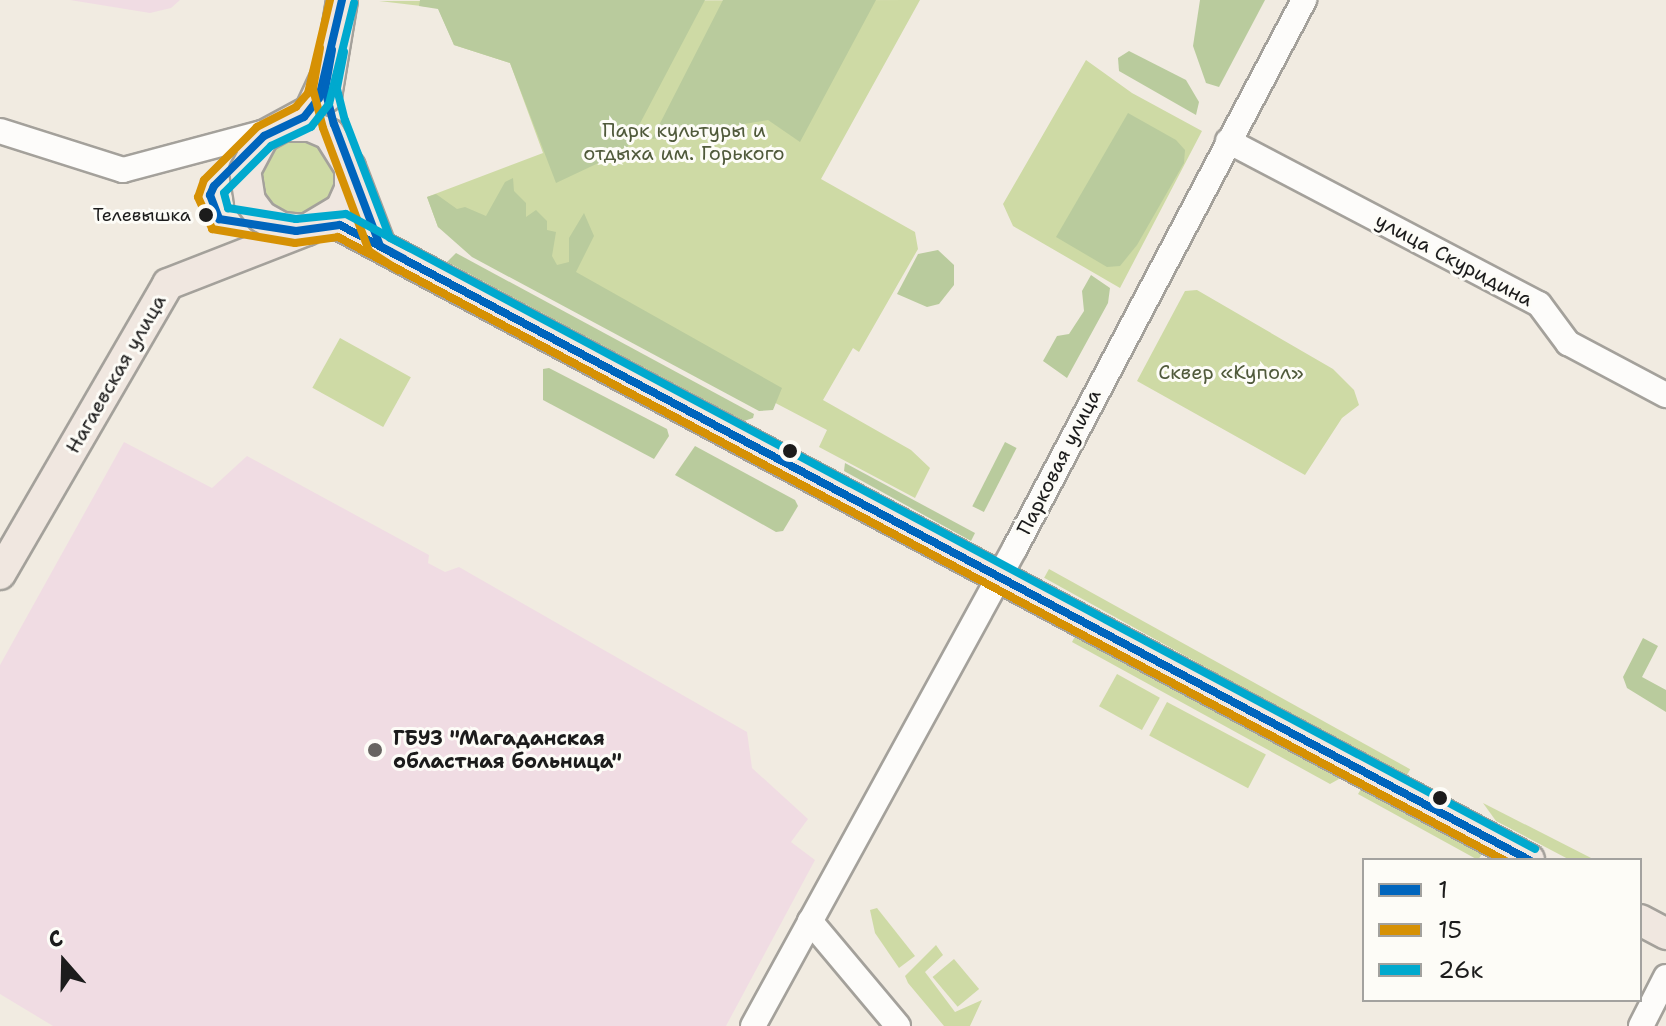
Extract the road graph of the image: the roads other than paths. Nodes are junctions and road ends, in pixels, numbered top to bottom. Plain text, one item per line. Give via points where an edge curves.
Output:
1 (342, 0) edge
2 (1304, 0) edge
3 (326, 77) junction
4 (280, 128) junction
5 (0, 131) edge
6 (1228, 141) junction
7 (183, 157) junction
8 (347, 160) junction
9 (248, 195) junction
10 (316, 227) junction
11 (380, 246) junction
12 (221, 262) junction
13 (1666, 395) edge
14 (0, 574) edge
15 (999, 577) junction
16 (1525, 858) edge
17 (810, 921) junction
18 (1642, 921) edge
19 (1666, 934) edge
20 (1666, 977) edge
21 (753, 1026) edge
22 (898, 1026) edge
23 (1641, 1026) edge

1 - 3 main road
2 - 6 street, Парковая улица
3 - 4 main road via 310,111
3 - 8 main road via 328,104
4 - 7 street
4 - 8 main road via 318,128
4 - 9 main road via 249,156
5 - 7 street via 123,170
6 - 13 street, улица Скуридина via 1539,304 1568,343
6 - 15 street, Парковая улица
7 - 9 street via 219,161
8 - 10 main road via 346,200
8 - 11 main road
9 - 10 main road via 275,226
9 - 12 main road via 245,235
10 - 11 main road via 340,225
10 - 12 main road, Нагаевская улица
11 - 15 main road
12 - 14 main road, Нагаевская улица via 175,280 160,293
15 - 16 main road
15 - 17 street, Парковая улица
17 - 21 street, Парковая улица
17 - 22 street
18 - 19 main road
20 - 23 street

